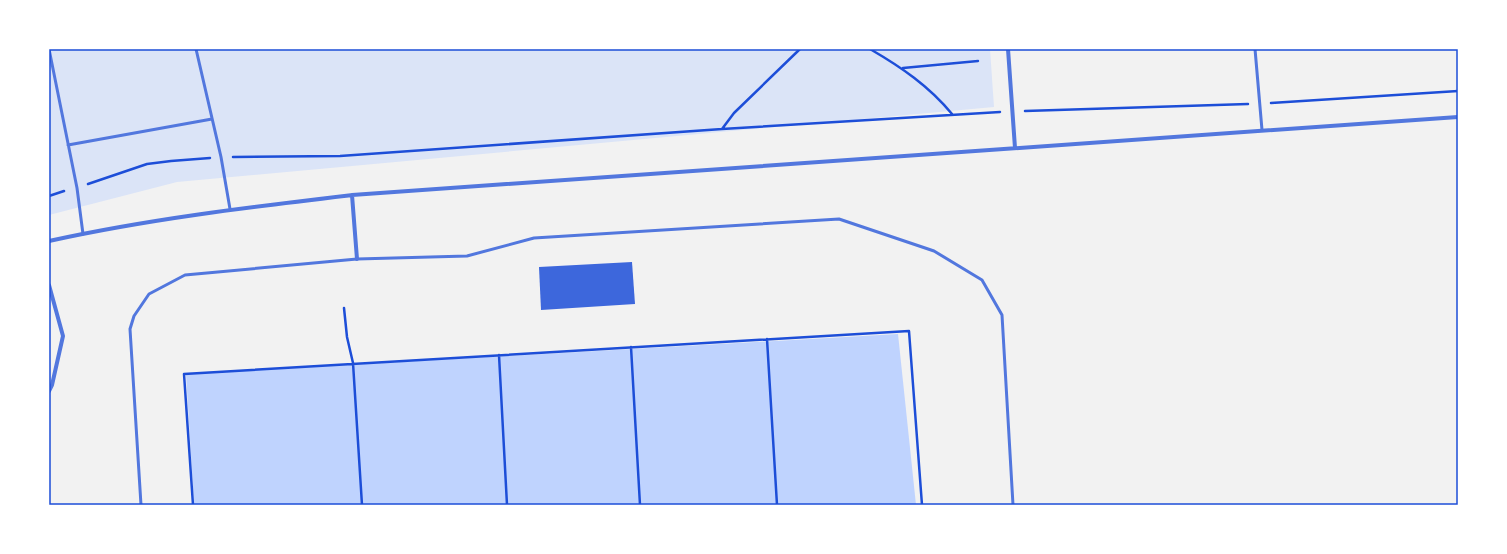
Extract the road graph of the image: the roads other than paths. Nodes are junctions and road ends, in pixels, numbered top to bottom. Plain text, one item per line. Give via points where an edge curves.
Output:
1 (49, 49) edge
2 (196, 49) edge
3 (1008, 49) edge
4 (1255, 49) edge
5 (1458, 117) edge
6 (212, 119) junction
7 (1262, 130) junction
8 (68, 145) junction
9 (1015, 148) junction
10 (352, 195) junction
11 (230, 210) junction
12 (83, 234) junction
13 (49, 241) edge
14 (357, 259) junction
15 (49, 285) edge
16 (49, 390) edge
17 (141, 505) edge
18 (1013, 505) edge

1 - 8 lane
2 - 6 lane
3 - 9 street
4 - 7 lane
5 - 7 street
6 - 8 lane
6 - 11 lane
7 - 9 street
8 - 12 lane
9 - 10 street
10 - 11 street
10 - 14 street
11 - 12 street
12 - 13 street
14 - 17 lane via 185,275 149,294 134,316 130,330
14 - 18 lane via 467,256 534,238 839,219 934,251 982,280 1002,315
15 - 16 street via 63,336

